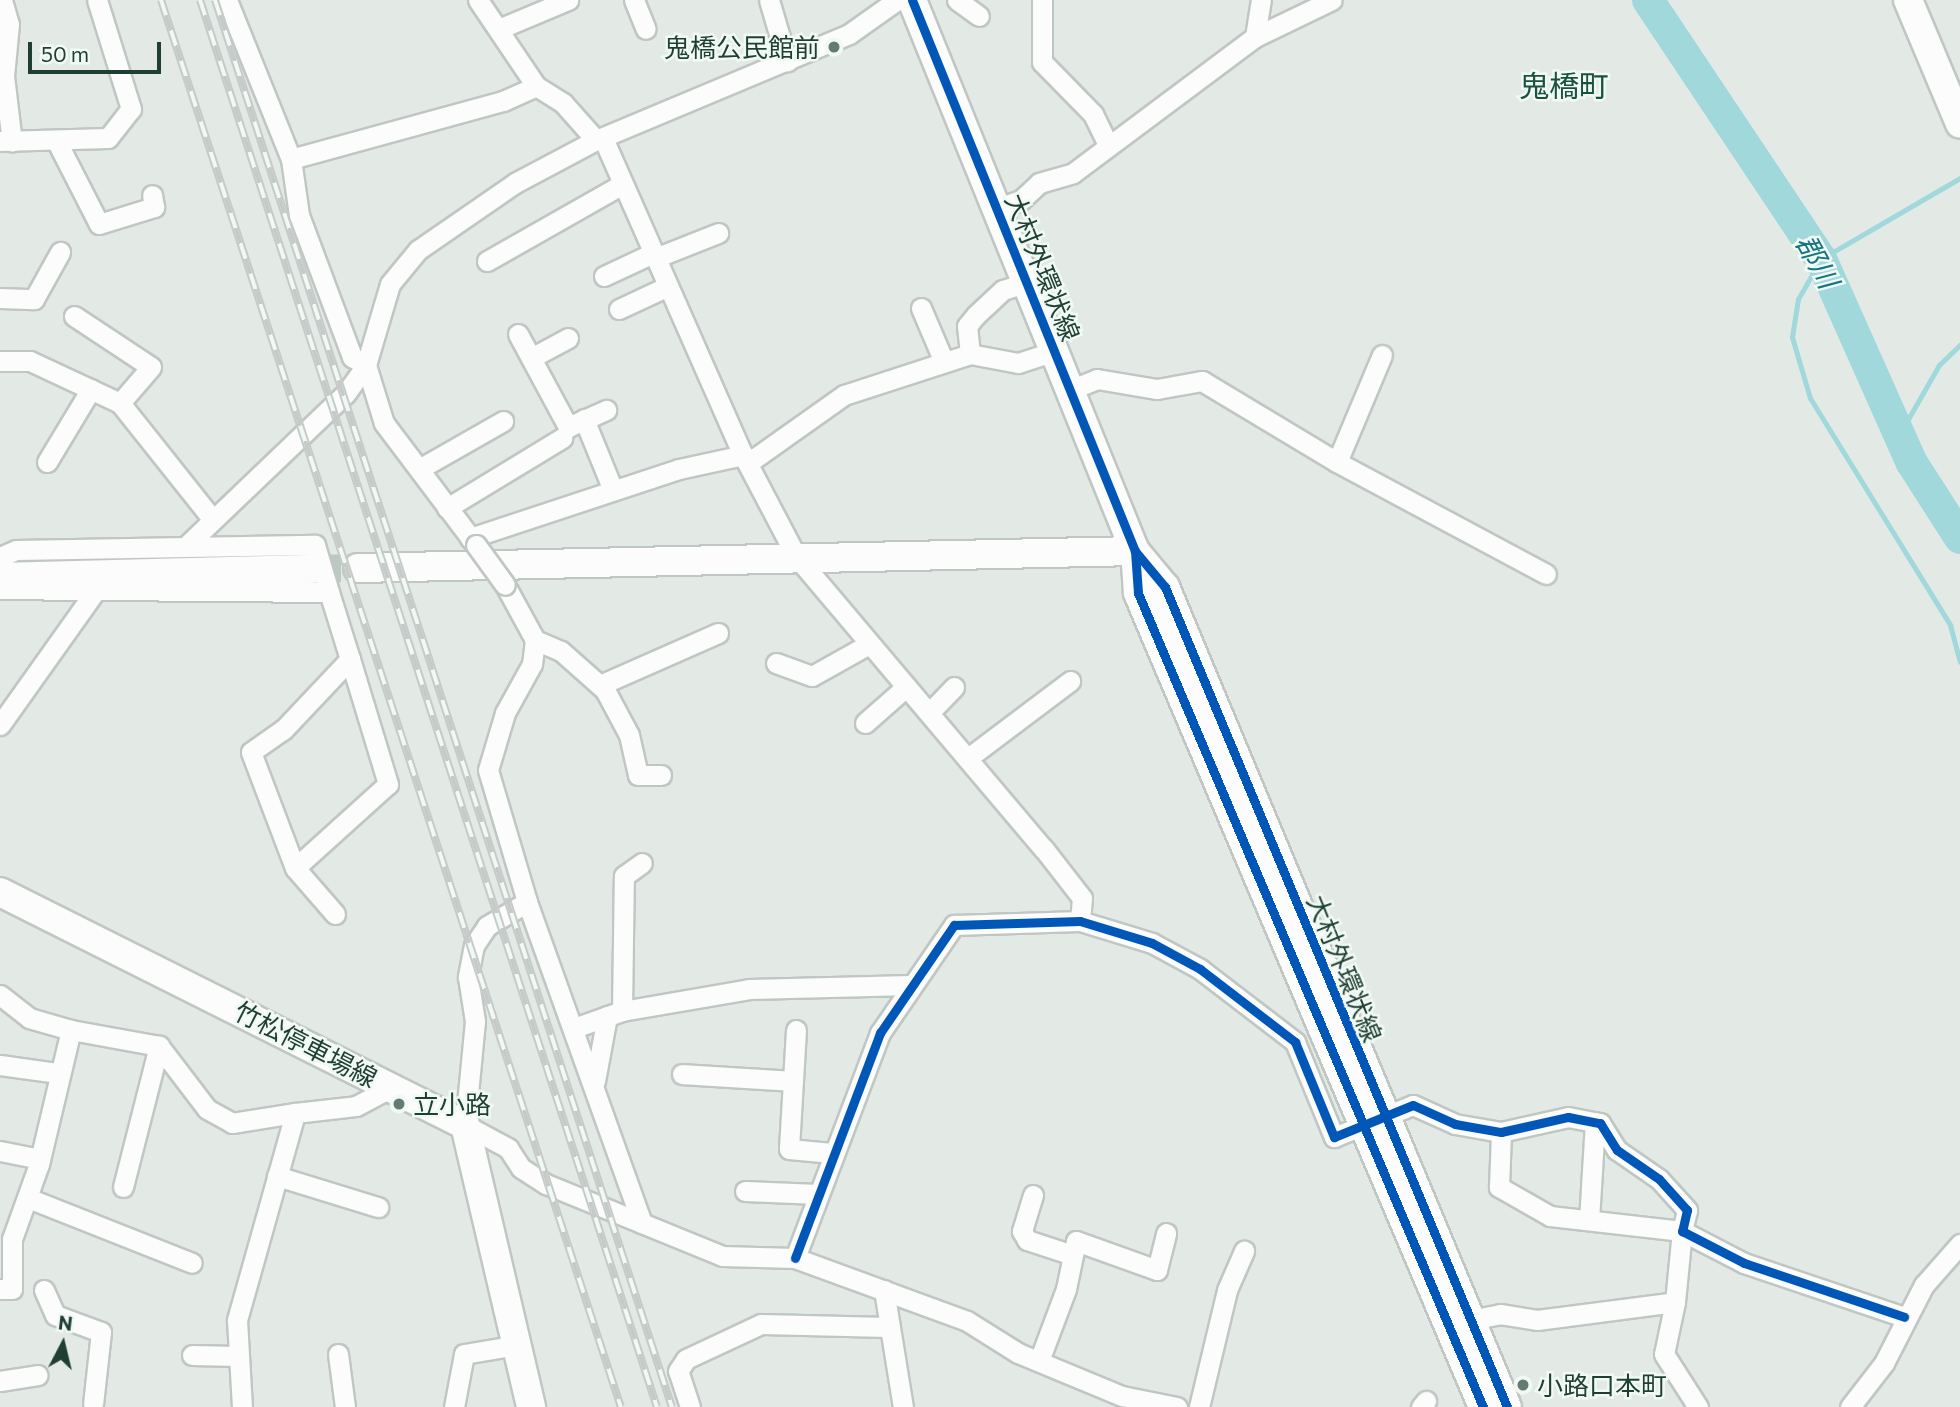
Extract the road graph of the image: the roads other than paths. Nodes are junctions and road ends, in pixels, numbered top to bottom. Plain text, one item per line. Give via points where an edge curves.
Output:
1 (2, 0) edge
2 (97, 0) edge
3 (227, 0) edge
4 (478, 0) edge
5 (568, 0) edge
6 (634, 0) edge
7 (769, 0) edge
8 (897, 0) edge
9 (912, 0) edge
10 (957, 0) edge
11 (1042, 0) edge
12 (1261, 0) edge
13 (1332, 0) edge
14 (1908, 0) edge
15 (978, 16) dead end
16 (501, 28) dead end
17 (646, 29) dead end
18 (1255, 37) junction
19 (787, 61) junction
20 (536, 86) junction
21 (1960, 124) edge
22 (599, 139) junction
23 (56, 140) junction
24 (6, 141) edge
25 (1107, 143) junction
26 (290, 159) junction
27 (621, 185) junction
28 (152, 195) dead end
29 (996, 209) junction
30 (718, 233) dead end
31 (60, 252) dead end
32 (654, 256) junction
33 (486, 261) dead end
34 (604, 276) dead end
35 (1027, 282) junction
36 (668, 286) junction
37 (0, 298) edge
38 (921, 308) dead end
39 (619, 309) dead end
40 (74, 316) dead end
41 (518, 334) dead end
42 (568, 338) dead end
43 (1055, 351) junction
44 (970, 354) junction
45 (1382, 355) dead end
46 (531, 358) junction
47 (0, 361) edge
48 (944, 362) junction
49 (366, 365) junction
50 (91, 389) junction
51 (1070, 390) junction
52 (120, 403) junction
53 (606, 410) dead end
54 (584, 419) junction
55 (503, 421) dead end
56 (562, 438) dead end
57 (746, 459) junction
58 (47, 461) dead end
59 (1337, 463) junction
60 (419, 469) junction
61 (613, 490) junction
62 (447, 508) junction
63 (213, 520) junction
64 (473, 542) junction
65 (185, 547) junction
66 (1135, 551) junction
67 (796, 556) junction
68 (0, 557) edge
69 (358, 568) tunnel mouth
70 (313, 569) tunnel mouth
71 (1546, 574) dead end
72 (0, 577) edge
73 (0, 589) edge
74 (329, 592) junction
75 (93, 594) junction
76 (718, 633) dead end
77 (535, 640) junction
78 (869, 643) junction
79 (350, 659) junction
80 (776, 663) dead end
81 (1070, 681) dead end
82 (600, 685) junction
83 (906, 687) junction
84 (954, 687) dead end
85 (929, 713) junction
86 (865, 723) dead end
87 (0, 725) edge
88 (968, 758) junction
89 (661, 775) dead end
90 (642, 863) dead end
91 (295, 868) junction
92 (0, 892) edge
93 (527, 902) junction
94 (335, 914) dead end
95 (1080, 921) junction
96 (911, 985) junction
97 (0, 995) edge
98 (614, 1014) junction
99 (574, 1028) junction
100 (71, 1030) junction
101 (796, 1030) dead end
102 (159, 1046) junction
103 (0, 1065) edge
104 (58, 1073) junction
105 (682, 1074) dead end
106 (793, 1081) junction
107 (594, 1085) junction
108 (391, 1087) junction
109 (295, 1113) junction
110 (1373, 1120) junction
111 (1595, 1122) junction
112 (464, 1125) junction
113 (1501, 1132) junction
114 (0, 1150) edge
115 (832, 1153) junction
116 (40, 1159) junction
117 (277, 1176) junction
118 (123, 1187) dead end
119 (745, 1191) dead end
120 (818, 1194) junction
121 (1033, 1195) dead end
122 (28, 1198) junction
123 (378, 1207) dead end
124 (1590, 1220) junction
125 (642, 1223) junction
126 (1682, 1231) junction
127 (1166, 1233) dead end
128 (1960, 1244) edge
129 (1244, 1251) dead end
130 (1073, 1255) junction
131 (795, 1258) junction
132 (192, 1264) dead end
133 (6, 1289) edge
134 (884, 1290) junction
135 (1675, 1301) junction
136 (1904, 1317) junction
137 (1470, 1320) junction
138 (888, 1327) junction
139 (517, 1345) junction
140 (338, 1354) dead end
141 (192, 1355) dead end
142 (238, 1356) junction
143 (1039, 1361) junction
144 (38, 1375) dead end
145 (0, 1381) edge
146 (1121, 1401) edge
147 (93, 1404) dead end
148 (242, 1407) edge
149 (345, 1407) edge
150 (453, 1407) edge
151 (531, 1407) edge
152 (690, 1407) edge
153 (903, 1407) edge
154 (1177, 1407) edge
155 (1199, 1407) edge
156 (1483, 1407) edge
157 (1507, 1407) edge
158 (1698, 1407) edge
159 (1850, 1407) edge

1 - 24 street via 9,24 4,76
2 - 23 street via 131,109 108,138
3 - 26 street
4 - 20 street
5 - 16 street
6 - 17 street
7 - 19 street
8 - 19 street via 849,34
9 - 29 main road, 大村外環状線
10 - 15 street
11 - 25 street via 1042,62 1093,114
12 - 18 street
13 - 18 street
14 - 21 main road
18 - 25 street
19 - 22 street
20 - 22 street via 563,103
20 - 26 street via 503,101
22 - 27 street
22 - 49 street via 514,183 401,267 376,320
23 - 24 street
23 - 28 street via 99,224 154,208
25 - 29 street via 1073,173 1039,183 1021,200
26 - 49 street via 304,228 352,357
27 - 32 street
27 - 33 street
29 - 35 main road, 大村外環状線
30 - 32 street
31 - 37 street via 34,299
32 - 34 street
32 - 36 street
35 - 43 main road, 大村外環状線
35 - 44 street via 1003,290 976,315 967,327
36 - 39 street
36 - 57 street
38 - 48 street
40 - 52 street via 151,368
41 - 46 street
42 - 46 street
43 - 44 street via 1018,363
43 - 51 main road, 大村外環状線
44 - 48 street
45 - 59 street
46 - 54 street via 568,427
47 - 50 street via 30,361
48 - 57 street via 844,396
49 - 60 street via 384,423
49 - 63 street via 264,478
50 - 52 street
50 - 58 street
51 - 59 street via 1097,379 1157,389 1202,381
51 - 66 main road, 大村外環状線
52 - 63 street
53 - 54 street
54 - 61 street
55 - 60 street
56 - 62 street
57 - 61 street
57 - 67 street
59 - 71 street
60 - 62 street
61 - 64 street
62 - 64 street
63 - 65 street
64 - 77 street, bridge via 505,585
65 - 68 street via 16,550
65 - 74 street via 315,545
66 - 67 main road
66 - 110 main road, 大村外環状線 via 1165,587
67 - 69 main road
67 - 78 street
70 - 72 main road
73 - 75 street
74 - 75 street
74 - 79 street
75 - 87 street
76 - 82 street
77 - 82 street via 561,651
77 - 93 street via 532,664 505,713 488,770
78 - 80 street via 812,676
78 - 83 street
79 - 91 street via 388,784
79 - 91 street via 283,730 251,752
81 - 88 street
82 - 89 street via 619,711 638,775
83 - 85 street
83 - 86 street
84 - 85 street
85 - 88 street
88 - 95 street via 1082,898
90 - 98 street via 624,876
91 - 94 street
92 - 108 main road, 竹松停車場線
93 - 99 street
93 - 112 street via 487,926 474,944 468,977 475,1021
95 - 96 street via 954,925
95 - 110 street via 1152,943 1199,969 1295,1042 1334,1137
96 - 98 street via 749,989
96 - 115 street via 875,1043
97 - 100 street via 29,1018
98 - 99 street
98 - 107 street
99 - 107 street
100 - 102 street
100 - 104 street
101 - 106 street
102 - 109 street via 207,1109 232,1123
102 - 118 street
103 - 104 street
104 - 116 street
105 - 106 street
106 - 115 street via 789,1149
107 - 125 street
108 - 109 street via 356,1105
108 - 112 main road, 竹松停車場線
109 - 117 street
110 - 113 street via 1413,1105 1455,1124
110 - 137 main road, 大村外環状線
110 - 156 main road, 大村外環状線
111 - 113 street via 1568,1117
111 - 124 street
111 - 126 street via 1616,1150 1659,1179 1687,1210
112 - 125 street via 508,1148 521,1168 546,1184
112 - 139 main road
113 - 124 street via 1499,1187 1550,1216
114 - 116 street
115 - 120 street
116 - 122 street
117 - 123 street
117 - 142 street via 237,1320
119 - 120 street
120 - 131 street
121 - 130 street via 1022,1231 1027,1240
122 - 132 street
122 - 133 street via 12,1239
124 - 126 street
125 - 131 street via 722,1256
126 - 135 street
126 - 136 street via 1744,1263
127 - 130 street via 1157,1270 1076,1241
128 - 136 street
129 - 155 street via 1227,1290
130 - 143 street
131 - 134 street
133 - 147 street via 48,1290 55,1315 101,1332
134 - 138 street
134 - 143 street via 967,1321
135 - 137 street via 1537,1320 1500,1314
135 - 158 street via 1664,1354
136 - 159 street via 1884,1363
137 - 157 main road, 大村外環状線
138 - 152 street via 761,1324 686,1359 678,1371
138 - 153 street
139 - 150 street via 464,1354
139 - 151 main road
140 - 149 street
141 - 142 street
142 - 148 street
143 - 146 street
144 - 145 street
146 - 154 street

